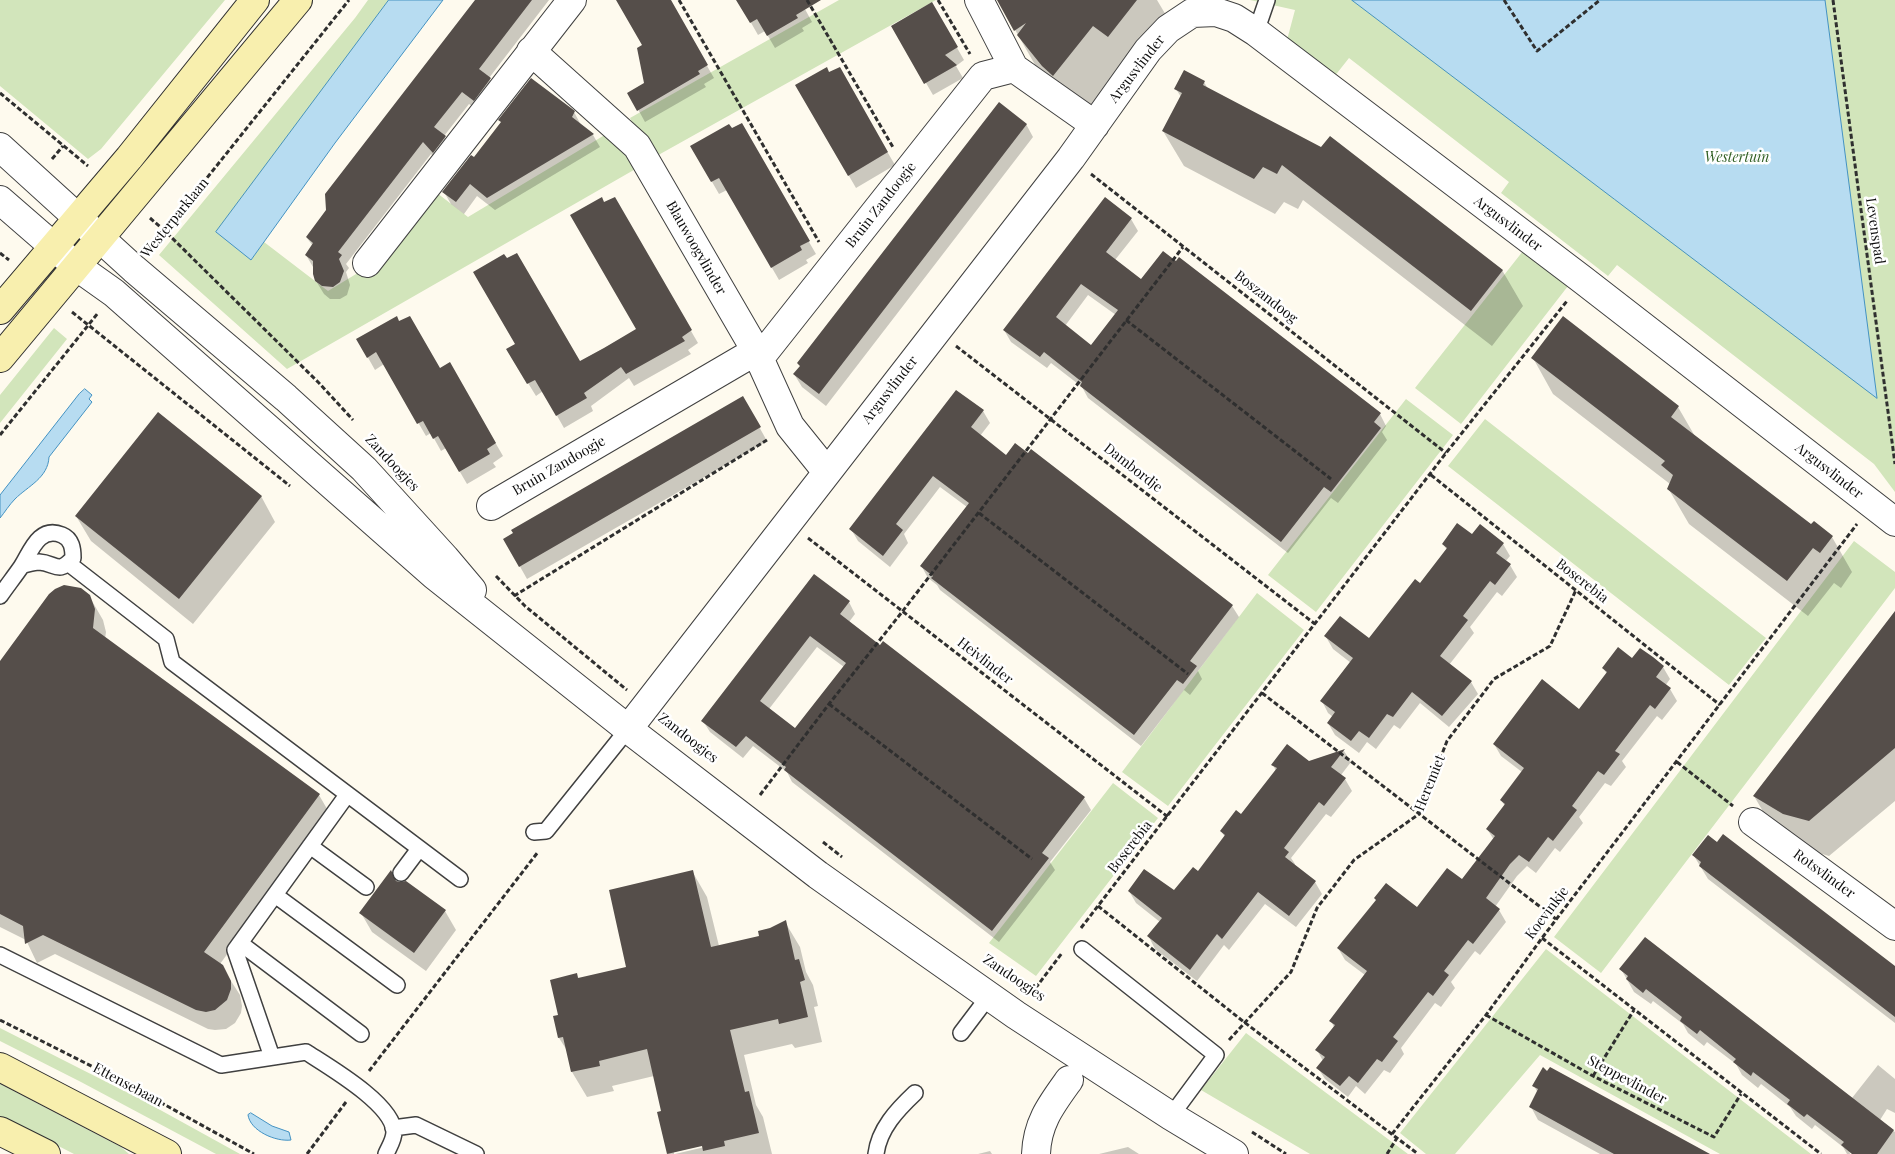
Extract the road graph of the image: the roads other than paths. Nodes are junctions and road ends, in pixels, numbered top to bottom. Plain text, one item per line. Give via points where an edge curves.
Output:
1 (256, 0) edge
2 (298, 0) edge
3 (572, 0) edge
4 (979, 0) edge
5 (1267, 0) edge
6 (1256, 32) junction
7 (531, 51) junction
8 (1014, 68) junction
9 (1095, 125) junction
10 (0, 147) edge
11 (0, 200) edge
12 (78, 219) junction
13 (100, 239) junction
14 (54, 246) junction
15 (367, 263) dead end
16 (76, 266) junction
17 (0, 310) edge
18 (758, 355) junction
19 (0, 358) edge
20 (827, 472) junction
21 (491, 506) dead end
22 (1895, 522) edge
23 (68, 563) junction
24 (23, 565) junction
25 (0, 596) edge
26 (507, 632) junction
27 (628, 729) junction
28 (348, 795) junction
29 (1753, 822) road end
30 (540, 832) road end
31 (310, 846) junction
32 (420, 849) junction
33 (402, 873) dead end
34 (460, 879) dead end
35 (366, 887) dead end
36 (275, 895) junction
37 (1895, 926) edge
38 (240, 944) junction
39 (1082, 949) dead end
40 (0, 955) edge
41 (396, 985) dead end
42 (989, 996) junction
43 (961, 1033) dead end
44 (361, 1034) dead end
45 (272, 1057) junction
46 (0, 1067) edge
47 (1068, 1080) dead end
48 (915, 1093) dead end
49 (1171, 1116) junction
50 (393, 1128) junction
51 (0, 1131) edge
52 (46, 1154) edge
53 (165, 1154) edge
54 (386, 1154) edge
55 (476, 1154) edge
56 (876, 1154) edge
57 (1036, 1154) edge
58 (1234, 1154) edge

1 - 12 main road
2 - 13 main road
3 - 7 street
4 - 8 street
5 - 6 lane
6 - 9 street, Argusvlinder via 1234,18 1216,12 1192,14 1168,29 1148,50
6 - 22 street, Argusvlinder
7 - 15 street
7 - 18 street, Blauwoogvlinder via 637,146
8 - 9 street
8 - 18 street, Bruin Zandoogje via 983,76 833,266
9 - 20 street, Argusvlinder
10 - 12 street, Zandoogjes
11 - 14 street, Zandoogjes
12 - 13 street, Zandoogjes
12 - 14 main road
13 - 16 main road
13 - 26 street, Zandoogjes via 364,469
14 - 16 street, Zandoogjes
14 - 17 main road
16 - 19 main road
16 - 26 street, Zandoogjes via 114,293 434,575
18 - 20 street, Blauwoogvlinder via 790,426
18 - 21 street, Bruin Zandoogje
20 - 27 street, Argusvlinder
23 - 24 lane via 56,568 40,562
23 - 24 lane via 73,558 70,540 63,535 48,534 33,545
23 - 28 lane via 166,639 172,662
24 - 25 lane
26 - 27 street, Zandoogjes
27 - 30 lane
27 - 42 street, Zandoogjes via 825,880
28 - 31 lane
28 - 32 lane
29 - 37 street, Rotsvlinder
31 - 35 lane
31 - 36 lane
32 - 33 lane
32 - 34 lane
36 - 38 lane
36 - 41 lane
38 - 44 lane
38 - 45 lane via 235,950
39 - 49 lane via 1216,1055
40 - 45 lane via 221,1065
42 - 43 lane
42 - 49 street, Zandoogjes
45 - 50 lane via 306,1052 383,1108
46 - 53 main road
47 - 57 street via 1036,1136
48 - 56 lane via 890,1120 878,1141
49 - 58 street, Zandoogjes
50 - 54 lane via 393,1140
50 - 55 lane via 416,1125
51 - 52 main road

